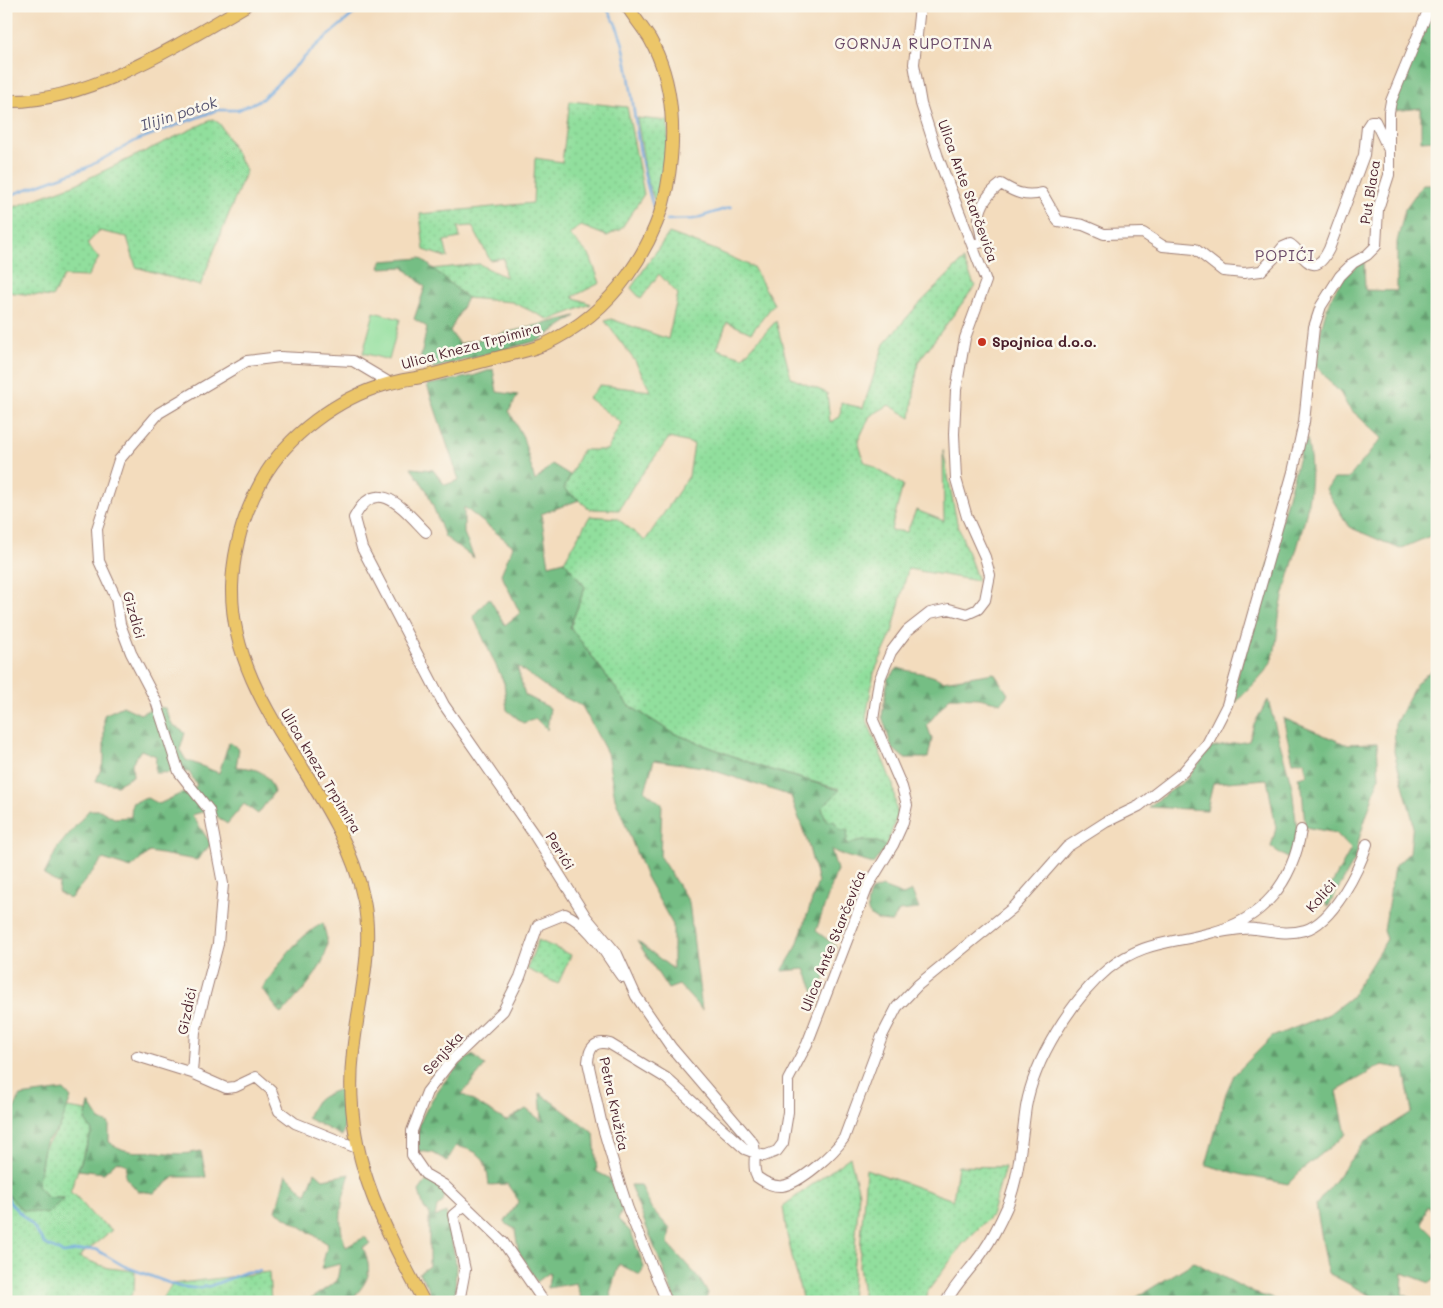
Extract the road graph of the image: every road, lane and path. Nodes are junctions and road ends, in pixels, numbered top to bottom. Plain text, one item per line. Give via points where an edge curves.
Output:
1 (245, 6) edge
2 (627, 6) edge
3 (920, 6) edge
4 (1430, 6) edge
5 (6, 102) edge
6 (1390, 151) junction
7 (973, 245) junction
8 (390, 383) junction
9 (341, 404) joint
10 (426, 532) dead end
11 (1301, 830) dead end
12 (1367, 844) dead end
13 (1212, 933) junction
14 (636, 996) junction
15 (137, 1056) dead end
16 (192, 1073) junction
17 (357, 1148) junction
18 (756, 1154) junction
19 (465, 1205) junction
20 (424, 1302) edge
21 (459, 1302) edge
22 (544, 1302) edge
23 (667, 1302) edge
24 (946, 1302) edge

1 - 5 main road via 149,62 73,92 31,102
2 - 8 main road, Ulica Kneza Trpimira via 652,42 670,95 674,152 664,200 646,250 614,295 578,326 540,346
3 - 7 street, Ulica Ante Starčevića via 914,64 922,104 938,157
4 - 6 street, Put Blaca via 1391,101
6 - 7 street via 1375,121 1371,121 1367,127 1364,155 1329,250 1324,260 1316,264 1306,262 1290,244 1283,247 1261,271 1223,271 1195,249 1163,246 1143,233 1104,234 1083,225 1058,221 1042,193 1029,196 1001,184 989,194 978,219 982,242
6 - 18 street, Put Blaca via 1388,175 1378,209 1376,246 1340,276 1321,306 1314,327 1304,422 1293,472 1227,705 1208,744 1182,772 1139,806 1067,847 1014,907 897,1006 882,1036 852,1121 838,1148 794,1182 782,1186 764,1182 757,1176
7 - 18 street, Ulica Ante Starčevića via 986,281 965,338 956,390 954,434 956,479 990,575 985,600 978,609 967,614 949,610 930,613 907,631 891,652 879,681 873,720 902,787 907,805 903,823 868,886 807,1044 788,1080 788,1112 783,1143 771,1154
8 - 9 main road, Ulica Kneza Trpimira
8 - 16 street, Gizdići via 353,362 280,357 247,361 159,413 119,460 97,529 99,561 116,598 120,624 131,653 156,700 179,772 209,810 223,884 218,944 195,1032
9 - 17 main road, Ulica kneza Trpimira via 304,429 264,476 238,536 232,574 232,607 246,670 263,704 339,827 359,880 367,928 362,996 352,1053 351,1102
10 - 14 street, Perići via 395,501 382,496 372,497 361,504 354,518 362,548 444,705 586,917 617,954
11 - 13 street via 1290,872 1274,897 1247,918
12 - 13 street, Kolići via 1362,862 1344,894 1324,917 1306,930 1276,933 1254,929
13 - 24 street via 1151,944 1128,955 1107,970 1075,1007 1039,1063 1026,1105 1013,1192 1000,1224 983,1253
14 - 18 street, Perići via 671,1047 753,1143
14 - 19 street, Senjska via 588,928 578,920 565,914 538,925 520,977 503,1011 452,1060 427,1092 412,1131 412,1155 425,1174 444,1185
15 - 16 street
16 - 17 street via 226,1088 256,1077 271,1090 279,1110 295,1123
17 - 20 main road, Ulica kneza Trpimira via 363,1173 389,1236
18 - 23 street, Petra Kružića via 745,1149 690,1097 646,1064 602,1042 594,1044 589,1051 588,1062 611,1156 628,1209
19 - 21 street via 453,1216 464,1270
19 - 22 street, Senjska via 503,1242

